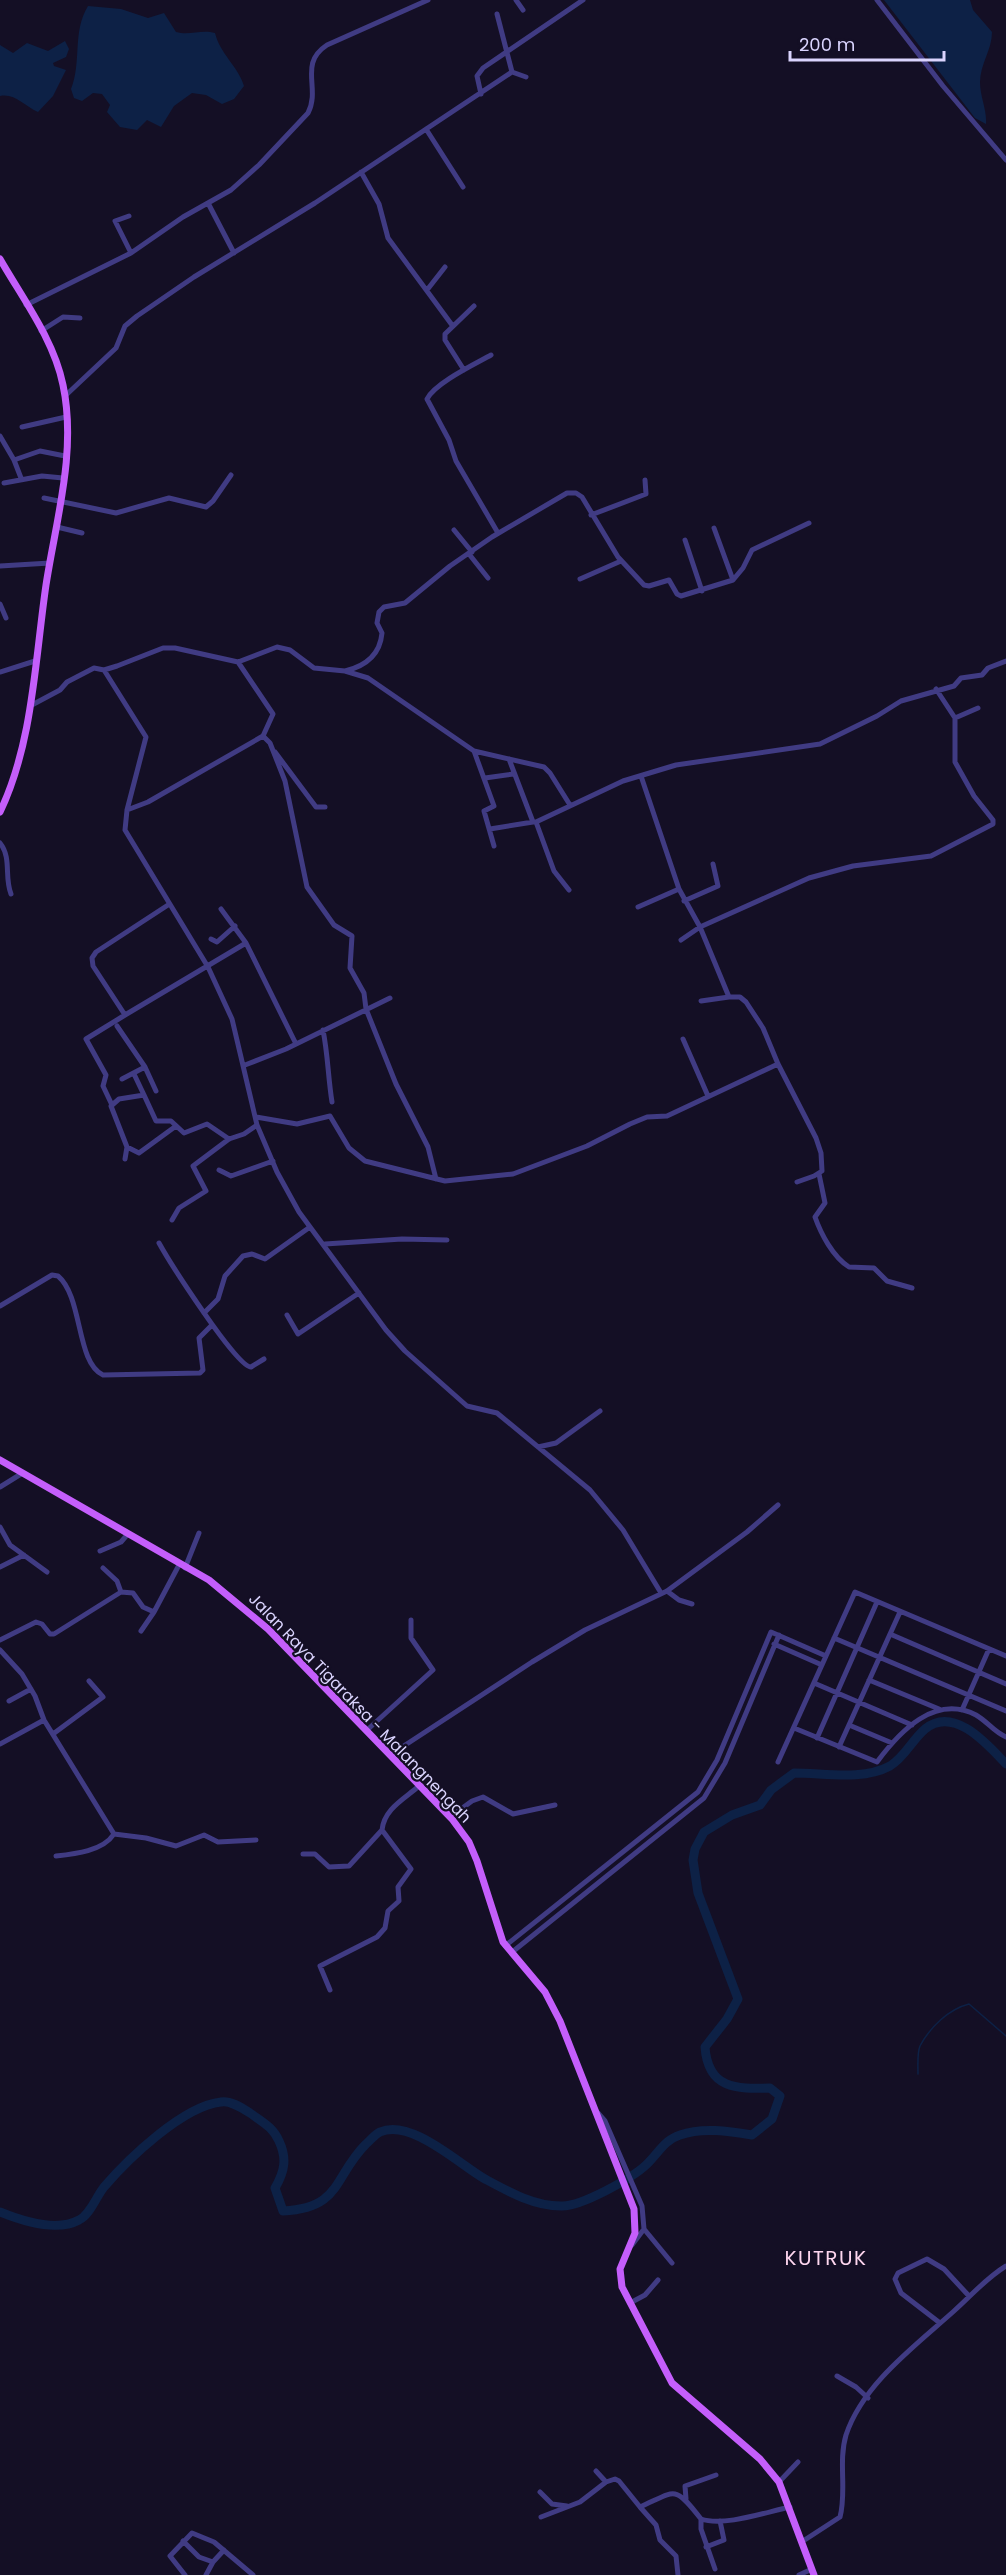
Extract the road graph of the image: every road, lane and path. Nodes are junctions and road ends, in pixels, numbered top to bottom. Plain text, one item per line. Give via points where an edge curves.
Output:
1 (428, 0) edge
2 (516, 0) edge
3 (584, 0) edge
4 (877, 0) edge
5 (523, 10) dead end
6 (497, 14) dead end
7 (508, 54) junction
8 (512, 72) junction
9 (526, 77) dead end
10 (481, 94) junction
11 (426, 129) junction
12 (1006, 160) edge
13 (361, 172) junction
14 (463, 187) dead end
15 (208, 203) junction
16 (129, 216) dead end
17 (131, 253) junction
18 (234, 253) junction
19 (0, 259) edge
20 (445, 267) dead end
21 (427, 290) junction
22 (26, 305) junction
23 (474, 306) dead end
24 (80, 318) dead end
25 (452, 325) junction
26 (41, 332) junction
27 (491, 355) dead end
28 (464, 370) junction
29 (65, 396) junction
30 (66, 417) junction
31 (21, 427) dead end
32 (0, 436) edge
33 (65, 456) junction
34 (14, 460) junction
35 (231, 475) dead end
36 (21, 478) junction
37 (63, 478) junction
38 (645, 480) dead end
39 (4, 483) dead end
40 (44, 498) dead end
41 (60, 501) junction
42 (591, 515) junction
43 (809, 523) dead end
44 (57, 527) junction
45 (714, 528) dead end
46 (454, 530) dead end
47 (82, 533) dead end
48 (498, 533) junction
49 (685, 540) dead end
50 (471, 553) junction
51 (621, 561) junction
52 (50, 563) junction
53 (0, 566) edge
54 (488, 578) dead end
55 (580, 579) dead end
56 (733, 580) junction
57 (702, 591) junction
58 (0, 604) edge
59 (6, 618) dead end
60 (35, 661) junction
61 (1006, 661) edge
62 (237, 662) junction
63 (104, 670) junction
64 (345, 671) junction
65 (0, 672) edge
66 (936, 689) junction
67 (29, 707) junction
68 (978, 708) dead end
69 (956, 718) junction
70 (263, 736) junction
71 (474, 751) junction
72 (273, 752) junction
73 (508, 759) junction
74 (513, 774) junction
75 (641, 776) junction
76 (485, 778) junction
77 (570, 804) junction
78 (325, 807) dead end
79 (127, 810) junction
80 (0, 812) edge
81 (535, 822) junction
82 (490, 829) junction
83 (0, 843) edge
84 (494, 846) dead end
85 (713, 864) dead end
86 (679, 889) junction
87 (569, 890) dead end
88 (10, 894) dead end
89 (684, 901) junction
90 (168, 905) junction
91 (638, 907) dead end
92 (221, 909) dead end
93 (235, 926) junction
94 (700, 927) junction
95 (211, 939) dead end
96 (681, 940) dead end
97 (246, 943) junction
98 (208, 967) junction
99 (729, 997) junction
100 (390, 998) dead end
101 (701, 1001) dead end
102 (366, 1009) junction
103 (124, 1015) junction
104 (117, 1026) dead end
105 (323, 1030) junction
106 (683, 1039) dead end
107 (296, 1044) junction
108 (778, 1064) junction
109 (245, 1065) junction
110 (145, 1067) junction
111 (134, 1074) junction
112 (122, 1079) dead end
113 (156, 1091) dead end
114 (144, 1095) junction
115 (708, 1096) junction
116 (332, 1102) dead end
117 (112, 1105) junction
118 (256, 1117) junction
119 (257, 1125) junction
120 (176, 1126) junction
121 (229, 1138) junction
122 (127, 1147) junction
123 (125, 1159) dead end
124 (273, 1161) junction
125 (219, 1170) dead end
126 (819, 1173) junction
127 (436, 1179) junction
128 (797, 1182) dead end
129 (172, 1220) dead end
130 (310, 1227) junction
131 (447, 1240) dead end
132 (159, 1243) dead end
133 (325, 1244) junction
134 (912, 1288) dead end
135 (359, 1293) junction
136 (0, 1306) edge
137 (204, 1313) junction
138 (287, 1315) dead end
139 (212, 1324) junction
140 (264, 1359) dead end
141 (600, 1411) dead end
142 (538, 1447) junction
143 (0, 1461) edge
144 (21, 1474) junction
145 (0, 1487) edge
146 (778, 1505) dead end
147 (0, 1527) edge
148 (199, 1533) dead end
149 (127, 1535) junction
150 (100, 1551) dead end
151 (24, 1555) junction
152 (182, 1566) junction
153 (0, 1567) edge
154 (103, 1568) dead end
155 (47, 1572) dead end
156 (121, 1592) junction
157 (664, 1592) junction
158 (877, 1602) junction
159 (692, 1604) dead end
160 (900, 1611) junction
161 (154, 1612) junction
162 (411, 1620) dead end
163 (141, 1631) dead end
164 (890, 1634) junction
165 (779, 1635) junction
166 (834, 1638) junction
167 (0, 1640) edge
168 (767, 1641) junction
169 (775, 1645) junction
170 (857, 1648) junction
171 (989, 1649) junction
172 (1, 1652) edge
173 (826, 1656) junction
174 (1006, 1656) edge
175 (879, 1657) junction
176 (822, 1665) junction
177 (978, 1672) junction
178 (869, 1680) junction
179 (89, 1681) dead end
180 (814, 1683) junction
181 (1006, 1684) edge
182 (31, 1689) junction
183 (837, 1693) junction
184 (968, 1695) junction
185 (9, 1701) dead end
186 (859, 1703) junction
187 (939, 1709) junction
188 (962, 1710) junction
189 (1006, 1710) edge
190 (44, 1720) junction
191 (849, 1725) junction
192 (912, 1725) junction
193 (794, 1728) junction
194 (366, 1731) junction
195 (53, 1734) junction
196 (1006, 1737) edge
197 (817, 1738) junction
198 (892, 1743) junction
199 (0, 1744) edge
200 (839, 1747) junction
201 (390, 1755) junction
202 (778, 1762) dead end
203 (419, 1786) junction
204 (555, 1805) dead end
205 (450, 1817) junction
206 (382, 1830) junction
207 (114, 1834) junction
208 (256, 1840) dead end
209 (303, 1854) dead end
210 (56, 1856) dead end
211 (505, 1946) junction
212 (510, 1953) junction
213 (330, 1990) dead end
214 (624, 2176) junction
215 (644, 2229) junction
216 (632, 2245) junction
217 (672, 2263) dead end
218 (1004, 2268) edge
219 (1006, 2277) edge
220 (658, 2280) dead end
221 (969, 2296) junction
222 (630, 2303) junction
223 (940, 2323) junction
224 (837, 2376) dead end
225 (867, 2398) junction
226 (798, 2462) dead end
227 (596, 2471) dead end
228 (716, 2475) dead end
229 (606, 2482) junction
230 (779, 2482) junction
231 (540, 2492) dead end
232 (686, 2501) junction
233 (572, 2506) junction
234 (640, 2507) junction
235 (790, 2507) junction
236 (541, 2517) dead end
237 (701, 2519) junction
238 (720, 2521) junction
239 (183, 2541) junction
240 (803, 2541) junction
241 (706, 2547) junction
242 (224, 2550) junction
243 (213, 2562) junction
244 (715, 2569) dead end
245 (813, 2572) edge
246 (185, 2575) edge
247 (206, 2575) edge
248 (253, 2575) edge
249 (678, 2575) edge
250 (799, 2575) edge

1 - 15 street via 317,52 312,63 312,102 308,112 240,184
2 - 5 street
3 - 7 street
4 - 12 street
6 - 7 street
7 - 8 street
7 - 10 street via 478,73
8 - 9 street
8 - 10 street
10 - 11 street
11 - 13 street
11 - 14 street
13 - 18 street
13 - 21 street via 379,204 388,238
15 - 17 street
15 - 18 street
16 - 17 street via 115,222
17 - 22 street
18 - 29 street via 128,323 119,345
19 - 22 main road
20 - 21 street
21 - 25 street
22 - 26 main road
23 - 25 street
24 - 26 street via 63,317
25 - 28 street via 445,340
26 - 29 main road via 58,365
27 - 28 street
28 - 48 street via 431,393 427,401
29 - 30 main road
30 - 31 street
30 - 33 main road
32 - 34 street
33 - 34 street via 40,451
33 - 37 main road
34 - 36 street
35 - 41 street via 206,507 169,498 116,513
36 - 37 street
36 - 39 street
37 - 41 main road
38 - 42 street via 646,494
40 - 41 street
41 - 44 main road
42 - 48 street via 582,497 571,492
42 - 51 street
43 - 56 street via 752,550
44 - 47 street
44 - 52 main road
45 - 56 street
46 - 50 street
48 - 50 street
49 - 57 street
50 - 54 street
50 - 64 street via 409,600 384,607 377,623 382,633 377,651 366,664
51 - 55 street
51 - 57 street via 646,586 667,579 681,596
52 - 53 street
52 - 60 main road
56 - 57 street
58 - 59 street
60 - 65 street
60 - 67 main road
61 - 66 street via 988,668 982,675 961,678 954,686
62 - 63 street via 170,647
62 - 64 street via 284,647 314,668
62 - 70 street via 273,714
63 - 67 street via 94,668
63 - 79 street via 146,737
64 - 71 street via 368,678
66 - 69 street
66 - 75 street via 901,701 807,747 676,765
67 - 80 main road via 18,767
68 - 69 street
69 - 94 street via 955,762 993,824 931,856 853,866 809,878
70 - 72 street
70 - 79 street via 148,802
71 - 73 street
71 - 76 street
72 - 78 street via 279,754 316,807
72 - 102 street via 289,793 305,882 332,922 352,936 350,966 364,993
73 - 74 street
73 - 77 street via 547,769
74 - 76 street
74 - 81 street
75 - 77 street
75 - 86 street
76 - 82 street via 495,806 484,811
77 - 81 street
79 - 90 street via 125,830
81 - 82 street
81 - 87 street via 554,870
82 - 84 street
83 - 88 street via 7,856
85 - 89 street via 718,886
86 - 89 street
86 - 91 street
89 - 94 street
90 - 98 street
90 - 103 street via 93,955 93,966
92 - 93 street
93 - 95 street via 217,942
93 - 97 street
94 - 96 street
94 - 99 street
97 - 98 street
97 - 107 street
98 - 103 street
98 - 109 street via 232,1019
99 - 101 street
99 - 108 street via 740,997 749,1006
100 - 102 street
102 - 105 street
102 - 127 street via 396,1084 428,1147
103 - 117 street via 86,1039 106,1075 103,1086
104 - 110 street
105 - 107 street
105 - 116 street
106 - 115 street
107 - 109 street
108 - 115 street
108 - 126 street via 816,1137 823,1167
109 - 118 street
110 - 111 street
110 - 113 street
111 - 112 street
111 - 114 street
114 - 117 street via 119,1099
114 - 120 street via 156,1121 169,1120
115 - 127 street via 667,1116 647,1117 587,1146 513,1174 467,1181
117 - 122 street
118 - 119 street
118 - 127 street via 297,1124 330,1116 360,1159
119 - 121 street
119 - 124 street
120 - 121 street via 187,1133 207,1124
120 - 122 street via 139,1153
121 - 129 street via 193,1166 206,1191 180,1208
122 - 123 street
124 - 125 street via 231,1176
124 - 130 street via 283,1185
126 - 128 street
126 - 134 street via 825,1203 815,1217 836,1254 849,1267 868,1266 888,1281
130 - 133 street
130 - 137 street via 265,1260 252,1254 243,1256 225,1276 218,1299
131 - 133 street
132 - 137 street
133 - 135 street
135 - 138 street via 298,1334
135 - 142 street via 405,1351 454,1396 467,1406 494,1411
136 - 139 street via 52,1275 58,1276 69,1290 88,1358 103,1375 200,1374 203,1370 199,1338
137 - 139 street
139 - 140 street via 246,1368
141 - 142 street via 556,1443
142 - 157 street via 590,1490 623,1530
143 - 144 main road, Jalan Raya Tigaraksa - Malangnengah
144 - 145 street
144 - 149 main road, Jalan Raya Tigaraksa - Malangnengah
146 - 157 street
147 - 151 street via 10,1545
148 - 152 street
149 - 150 street
149 - 152 main road, Jalan Raya Tigaraksa - Malangnengah
151 - 153 street
151 - 155 street
152 - 161 street
152 - 194 main road, Jalan Raya Tigaraksa - Malangnengah via 238,1602
154 - 156 street via 117,1581
156 - 161 street via 133,1593
156 - 167 street via 54,1634 36,1622
157 - 159 street
157 - 201 street via 585,1630
158 - 160 street
158 - 166 street via 855,1593
158 - 170 street
160 - 164 street
160 - 171 street
161 - 163 street
162 - 194 street via 411,1637 433,1670
164 - 175 street
164 - 177 street
165 - 168 street via 771,1632
165 - 169 street
165 - 173 street
166 - 170 street
166 - 173 street
168 - 169 street
168 - 211 street via 717,1760 698,1792
169 - 176 street
169 - 212 street via 725,1763 704,1798
170 - 175 street
170 - 183 street
171 - 174 street
171 - 177 street
172 - 182 street
173 - 176 street
175 - 178 street
175 - 184 street
176 - 180 street
177 - 181 street
177 - 184 street
178 - 186 street
178 - 187 street
179 - 195 street via 103,1697
180 - 183 street
180 - 193 street
182 - 185 street
182 - 190 street
183 - 186 street
183 - 197 street
184 - 188 street
184 - 189 street
186 - 191 street
186 - 192 street
187 - 188 street
187 - 192 street
188 - 196 street
190 - 195 street
190 - 199 street
191 - 198 street
191 - 200 street
192 - 198 street
193 - 197 street
193 - 202 street
194 - 201 main road, Jalan Raya Tigaraksa - Malangnengah
195 - 207 street
197 - 200 street
198 - 200 street via 877,1762
201 - 203 main road, Jalan Raya Tigaraksa - Malangnengah
203 - 205 main road, Jalan Raya Tigaraksa - Malangnengah
203 - 206 street via 388,1812
204 - 205 street via 513,1814 483,1797
205 - 211 main road, Jalan Raya Tigaraksa - Malangnengah via 469,1842
206 - 209 street via 348,1866 329,1867 315,1854
206 - 213 street via 411,1870 398,1887 400,1900 387,1913 382,1932 320,1966
207 - 208 street via 176,1846 204,1835 219,1842
207 - 210 street via 87,1851
211 - 212 main road, Jalan Raya Tigaraksa - Malangnengah
212 - 214 main road, Jalan Raya Tigaraksa - Malangnengah via 550,2000
214 - 215 street via 642,2206
214 - 216 main road, Jalan Raya Tigaraksa - Malangnengah via 637,2224
215 - 216 street
215 - 217 street
216 - 222 main road, Jalan Raya Tigaraksa - Malangnengah via 620,2272
218 - 219 street
218 - 221 street
220 - 222 street via 645,2295
221 - 223 street
221 - 223 street via 944,2269 927,2259 898,2273 895,2279 901,2293
222 - 230 main road, Jalan Raya Tigaraksa - Malangnengah via 672,2383 760,2459
223 - 225 street via 892,2367
224 - 225 street
225 - 240 street via 846,2438 840,2517
226 - 230 street
227 - 229 street
228 - 232 street via 685,2486
229 - 233 street
229 - 234 street via 619,2481
230 - 235 main road, Jalan Raya Tigaraksa - Malangnengah
231 - 233 street via 552,2504
232 - 234 street via 678,2493 668,2493
232 - 237 street
233 - 236 street
234 - 249 street via 656,2525 660,2540 676,2556
235 - 238 street
235 - 240 main road, Jalan Raya Tigaraksa - Malangnengah
237 - 238 street
237 - 241 street
238 - 241 street via 724,2540
239 - 242 street via 196,2533
239 - 243 street via 199,2557
239 - 246 street via 170,2556
240 - 245 main road, Jalan Raya Tigaraksa - Malangnengah
241 - 244 street
242 - 243 street
242 - 248 street
243 - 247 street
245 - 250 street

